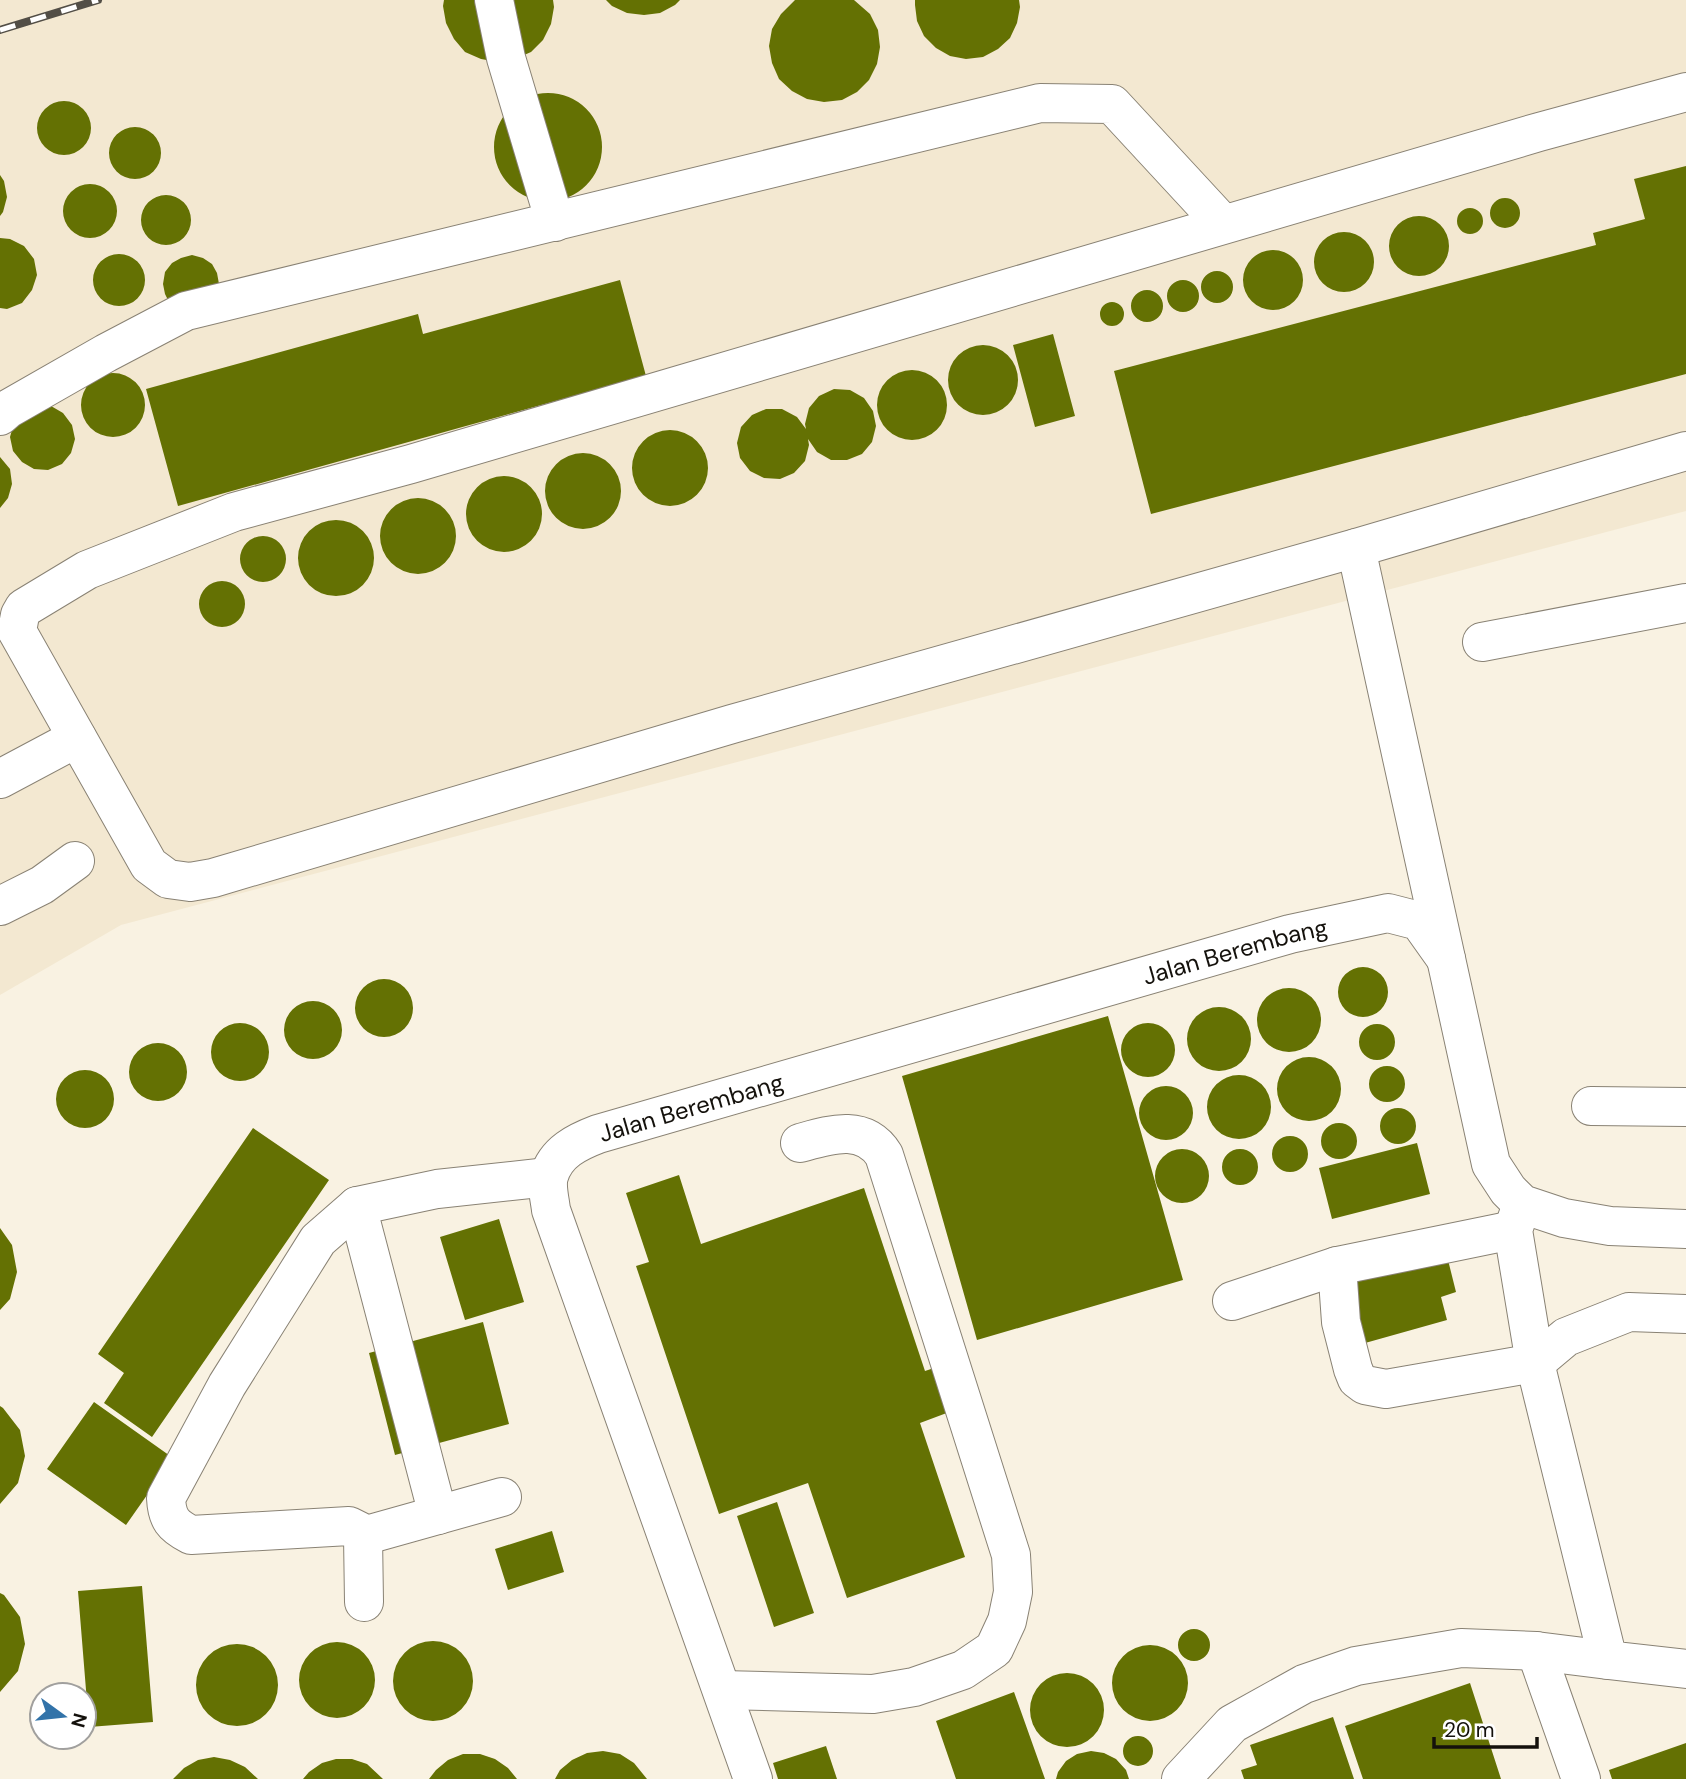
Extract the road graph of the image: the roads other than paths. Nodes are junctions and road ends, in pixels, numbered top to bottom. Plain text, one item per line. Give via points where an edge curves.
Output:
1 (494, 0) edge
2 (1686, 92) edge
3 (555, 222) junction
4 (1223, 224) junction
5 (0, 416) edge
6 (1686, 451) edge
7 (1356, 548) junction
8 (1686, 603) edge
9 (1482, 642) dead end
10 (77, 738) junction
11 (0, 779) edge
12 (75, 861) dead end
13 (0, 906) edge
14 (1446, 959) junction
15 (1591, 1106) dead end
16 (1686, 1107) edge
17 (800, 1143) dead end
18 (548, 1177) junction
19 (357, 1206) junction
20 (1518, 1217) junction
21 (1686, 1229) edge
22 (1338, 1266) junction
23 (1232, 1301) dead end
24 (1686, 1314) edge
25 (1535, 1363) junction
26 (502, 1497) dead end
27 (438, 1515) junction
28 (363, 1536) junction
29 (364, 1602) dead end
30 (1536, 1651) junction
31 (1608, 1660) junction
32 (1686, 1669) edge
33 (722, 1690) junction
34 (753, 1779) edge
35 (1181, 1779) edge
36 (1581, 1779) edge

1 - 3 lane via 506,58
2 - 4 lane
3 - 4 lane via 1040,103 1112,104
3 - 5 lane via 186,311
4 - 10 lane via 234,512 87,570 30,603 18,624
6 - 7 lane
7 - 10 lane via 190,882 168,879 149,865
7 - 14 lane
8 - 9 lane
10 - 11 lane
12 - 13 lane via 42,885
14 - 18 lane, Jalan Berembang via 1419,921 1388,913 1290,934 598,1134 566,1149
14 - 20 lane via 1491,1164
15 - 16 lane
17 - 33 lane via 852,1133 879,1147 884,1155 1010,1555 1013,1592 1007,1621 993,1649 962,1670 914,1687 873,1694
18 - 19 lane via 437,1189
18 - 33 lane via 551,1210
19 - 27 lane
19 - 28 lane via 318,1240 227,1385 166,1498 172,1522 191,1535 349,1526
20 - 21 lane
20 - 22 lane
20 - 25 lane
22 - 23 lane
22 - 25 lane via 1341,1322 1353,1369 1365,1385 1386,1389
24 - 25 lane via 1629,1311 1566,1337
25 - 31 lane
26 - 27 lane
27 - 28 lane
28 - 29 lane
30 - 31 lane
30 - 35 lane via 1461,1648 1356,1665 1304,1684 1232,1724
30 - 36 lane
31 - 32 lane
33 - 34 lane

